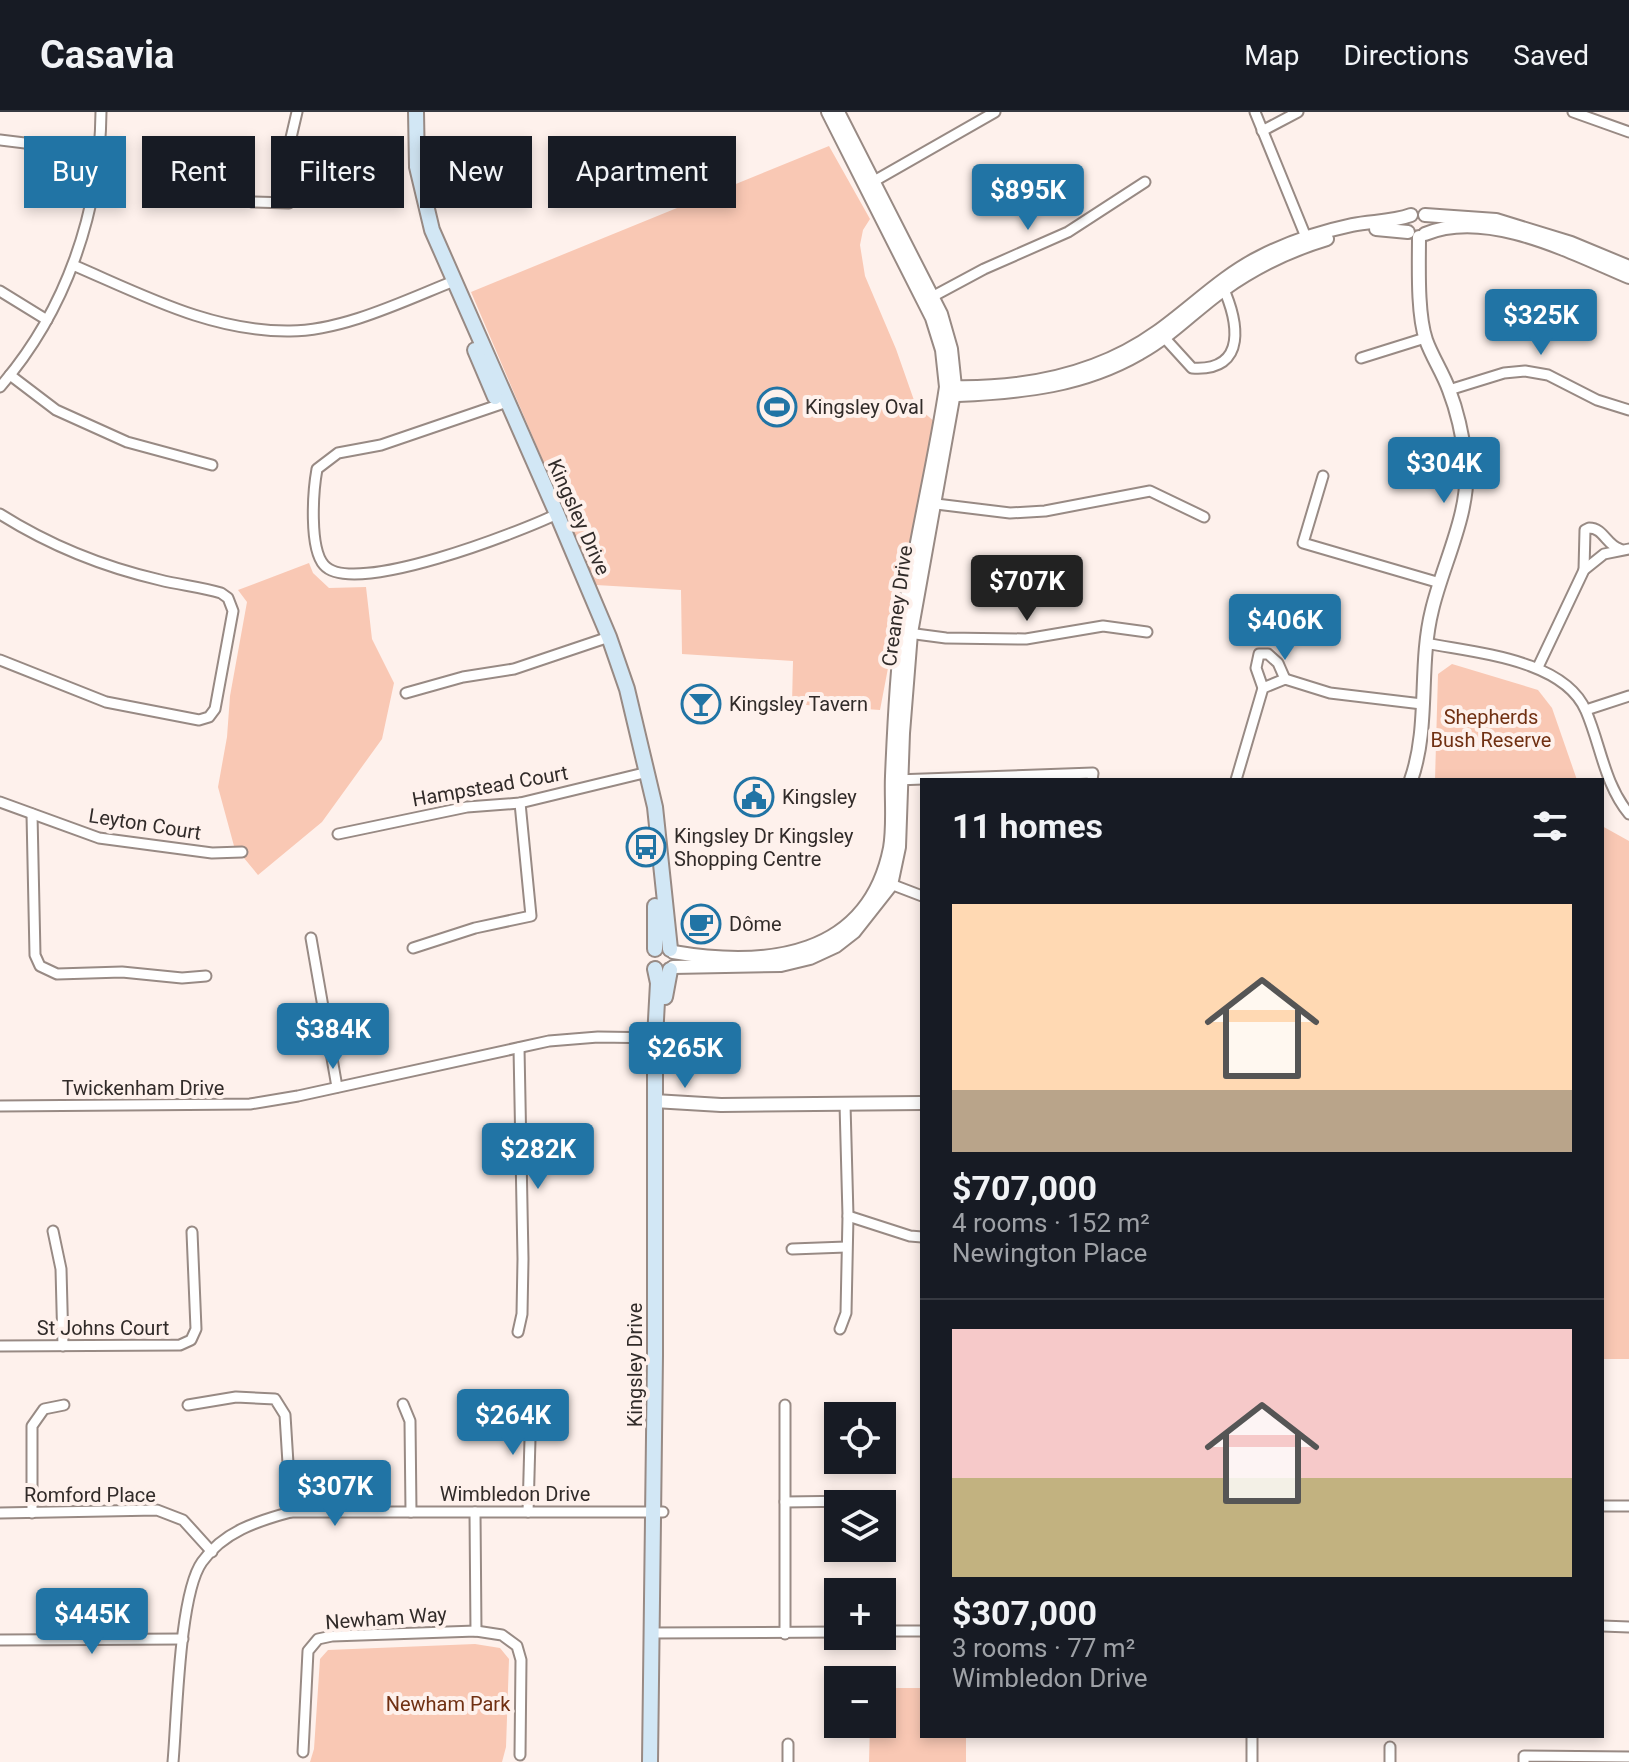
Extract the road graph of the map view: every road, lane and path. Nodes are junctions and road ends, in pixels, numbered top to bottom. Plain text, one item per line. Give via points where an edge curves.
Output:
1 (101, 112) edge
2 (297, 112) edge
3 (408, 112) edge
4 (416, 112) edge
5 (828, 112) edge
6 (838, 112) edge
7 (995, 112) edge
8 (1255, 112) edge
9 (1298, 112) edge
10 (1573, 112) edge
11 (1262, 131) junction
12 (1629, 132) edge
13 (99, 136) edge
14 (0, 140) edge
15 (24, 143) edge
16 (1145, 182) dead end
17 (869, 184) junction
18 (255, 202) edge
19 (90, 208) edge
20 (1411, 215) junction
21 (1425, 215) junction
22 (1417, 234) junction
23 (1307, 240) junction
24 (73, 265) junction
25 (1629, 267) edge
26 (1629, 277) edge
27 (450, 282) junction
28 (1222, 286) junction
29 (0, 291) edge
30 (928, 299) junction
31 (47, 320) junction
32 (1161, 335) junction
33 (1425, 338) junction
34 (1361, 358) dead end
35 (10, 375) junction
36 (0, 387) edge
37 (1449, 390) junction
38 (950, 391) junction
39 (503, 404) junction
40 (1629, 410) edge
41 (212, 465) dead end
42 (1323, 476) dead end
43 (929, 503) junction
44 (0, 514) edge
45 (553, 516) junction
46 (1204, 517) dead end
47 (1625, 549) edge
48 (1584, 570) junction
49 (1440, 583) junction
50 (1147, 632) dead end
51 (907, 633) junction
52 (605, 638) junction
53 (1426, 643) junction
54 (0, 660) edge
55 (1538, 667) junction
56 (1285, 679) junction
57 (1263, 688) junction
58 (406, 693) dead end
59 (1629, 696) edge
60 (1422, 704) junction
61 (1586, 710) junction
62 (644, 773) junction
63 (952, 778) edge
64 (1092, 778) edge
65 (1237, 778) edge
66 (1412, 778) edge
67 (920, 779) edge
68 (896, 780) junction
69 (0, 802) edge
70 (520, 803) junction
71 (32, 814) junction
72 (1629, 814) edge
73 (338, 834) dead end
74 (242, 852) dead end
75 (886, 882) junction
76 (920, 895) edge
77 (311, 938) dead end
78 (413, 948) dead end
79 (666, 950) junction
80 (666, 969) junction
81 (206, 976) dead end
82 (659, 1038) junction
83 (519, 1048) junction
84 (337, 1087) junction
85 (920, 1103) edge
86 (845, 1104) junction
87 (659, 1105) junction
88 (0, 1106) edge
89 (848, 1216) junction
90 (53, 1231) dead end
91 (192, 1232) dead end
92 (920, 1237) edge
93 (846, 1247) junction
94 (792, 1249) dead end
95 (840, 1329) dead end
96 (518, 1332) dead end
97 (0, 1346) edge
98 (63, 1346) junction
99 (531, 1402) dead end
100 (403, 1404) dead end
101 (64, 1405) dead end
102 (188, 1405) dead end
103 (785, 1405) dead end
104 (824, 1501) edge
105 (785, 1502) junction
106 (1604, 1506) edge
107 (1629, 1506) edge
108 (291, 1512) junction
109 (411, 1512) junction
110 (475, 1512) junction
111 (528, 1512) junction
112 (658, 1512) junction
113 (0, 1513) edge
114 (32, 1513) junction
115 (212, 1552) junction
116 (1604, 1626) edge
117 (1629, 1627) edge
118 (476, 1631) junction
119 (896, 1631) edge
120 (920, 1631) edge
121 (824, 1633) edge
122 (655, 1634) junction
123 (785, 1634) junction
124 (183, 1639) junction
125 (0, 1640) edge
126 (1252, 1738) edge
127 (788, 1744) dead end
128 (1390, 1747) dead end
129 (303, 1752) dead end
130 (520, 1755) dead end
131 (1629, 1757) edge
132 (173, 1762) edge
133 (650, 1762) edge
134 (659, 1762) edge
135 (788, 1762) edge
136 (1252, 1762) edge
137 (1390, 1762) edge
138 (1524, 1762) edge

1 - 13 street
2 - 18 street via 290,142 289,203
3 - 27 main road, Kingsley Drive via 407,154 415,202
4 - 27 main road, Kingsley Drive via 421,193
5 - 17 street, Creaney Drive
6 - 17 street, Creaney Drive
7 - 17 street
8 - 11 street
9 - 11 street
10 - 12 street
11 - 23 street
14 - 15 street
16 - 30 street via 1068,232
17 - 30 street, Creaney Drive
19 - 24 street
20 - 21 street
20 - 22 street via 1406,225
20 - 23 street
21 - 22 street via 1430,225
21 - 25 street via 1496,220
22 - 23 street via 1367,229
22 - 26 street via 1441,227 1494,229 1568,251
22 - 33 street
23 - 28 street via 1258,258
24 - 27 street via 191,316 292,332 346,322
24 - 31 street
27 - 39 main road, Kingsley Drive
28 - 32 street
28 - 32 street via 1236,326 1235,341 1218,365 1192,368
29 - 31 street
30 - 38 street, Creaney Drive via 947,331
31 - 35 street
32 - 38 street via 1064,375
33 - 34 street
33 - 37 street
35 - 36 street
35 - 41 street via 56,410 127,442
37 - 40 street via 1525,371 1548,375
37 - 49 street via 1463,437 1465,496
38 - 43 street, Creaney Drive
39 - 45 main road, Kingsley Drive
39 - 45 street via 381,445 338,453 317,469 314,527 320,558 339,573 378,572 484,544
42 - 49 street via 1303,543
43 - 46 street via 1010,513 1150,491
43 - 51 street, Creaney Drive
44 - 54 street via 102,563 221,593 233,611 215,709 199,720 106,702
45 - 52 main road, Kingsley Drive
47 - 48 street via 1604,554
47 - 48 street via 1613,547 1600,530 1585,530
48 - 55 street
49 - 53 street
50 - 51 street via 1103,626 1026,639
51 - 68 street, Creaney Drive
52 - 58 street via 514,669
52 - 62 main road, Kingsley Drive via 627,689
53 - 55 street
53 - 60 street
55 - 61 street via 1563,681
56 - 57 street
56 - 57 street via 1278,663 1259,654 1256,668
56 - 60 street via 1330,693
57 - 65 street
59 - 61 street
60 - 66 street via 1420,747
61 - 72 street via 1602,765
62 - 70 street, Hampstead Court
62 - 79 main road, Kingsley Drive via 661,851
63 - 64 street via 1093,773
67 - 68 street
68 - 75 street, Creaney Drive via 899,847
69 - 71 street, Leyton Court
70 - 73 street, Hampstead Court via 467,807
70 - 78 street via 531,916
71 - 74 street, Leyton Court via 112,840
71 - 81 street via 35,955 40,966 57,974
75 - 76 street
75 - 79 street, Creaney Drive via 848,925 808,949 767,957 704,957
75 - 80 street, Creaney Drive via 854,932 810,958 781,965
77 - 84 street
79 - 80 main road via 676,959
79 - 80 main road via 650,959
80 - 82 main road, Kingsley Drive
82 - 83 street, Twickenham Drive via 571,1038
82 - 87 main road, Kingsley Drive
83 - 84 street, Twickenham Drive
83 - 96 street via 523,1259
84 - 88 street, Twickenham Drive via 231,1105
85 - 86 street
86 - 87 street
86 - 89 street
87 - 112 main road, Kingsley Drive
89 - 92 street
89 - 93 street
90 - 98 street via 61,1269
91 - 98 street, St Johns Court via 196,1329 191,1340 180,1345
93 - 94 street
93 - 95 street via 846,1313
97 - 98 street, St Johns Court
99 - 111 street
100 - 109 street via 410,1421
101 - 114 street via 44,1409 32,1426
102 - 108 street via 236,1397 275,1399 285,1415
103 - 105 street
104 - 105 street
105 - 123 street
106 - 107 street
108 - 109 street, Wimbledon Drive
108 - 115 street, Wimbledon Drive via 246,1526
109 - 110 street, Wimbledon Drive
110 - 111 street, Wimbledon Drive
110 - 118 street, Newham Way
111 - 112 street, Wimbledon Drive
112 - 122 main road, Kingsley Drive
113 - 114 street, Romford Place
114 - 115 street, Romford Place via 157,1510 183,1520
115 - 124 street, Wimbledon Drive via 200,1564 188,1600
116 - 117 street
118 - 129 street, Newham Way via 318,1639 308,1651
118 - 130 street, Newham Way via 502,1635 517,1646
119 - 120 street
121 - 123 street
122 - 123 street
122 - 133 main road, Kingsley Drive
122 - 134 main road, Kingsley Drive
124 - 125 street
124 - 132 street, Wimbledon Drive
126 - 136 street
127 - 135 street
128 - 137 street
131 - 138 street via 1524,1756

